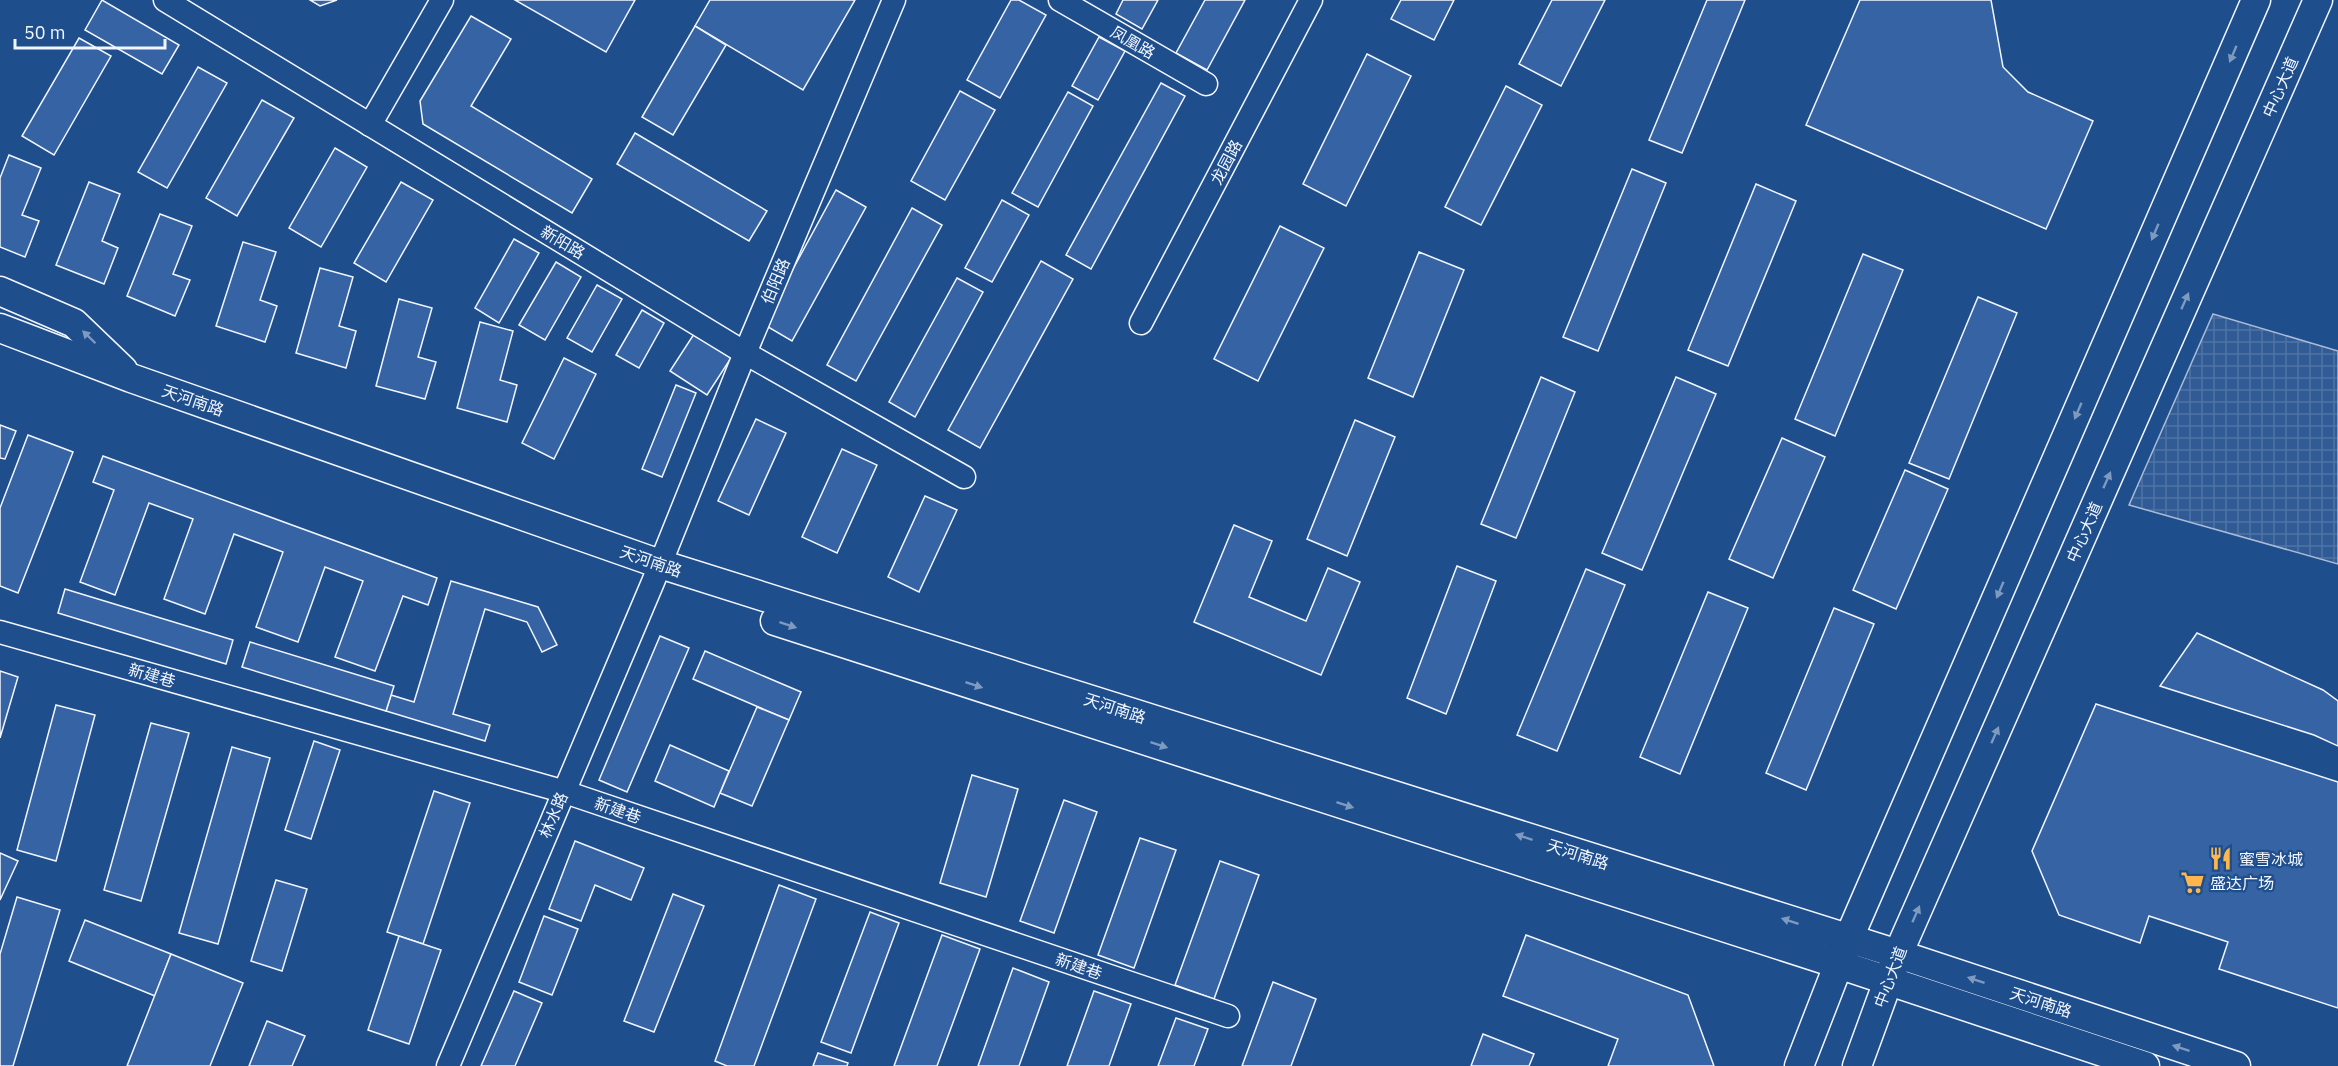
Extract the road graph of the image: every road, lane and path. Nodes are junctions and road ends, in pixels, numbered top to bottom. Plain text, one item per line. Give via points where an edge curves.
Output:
1 (165, 0) edge
2 (442, 0) edge
3 (894, 0) edge
4 (1060, 0) edge
5 (1311, 0) edge
6 (2256, 0) edge
7 (2318, 0) edge
8 (1206, 84) dead end
9 (370, 125) junction
10 (0, 291) edge
11 (1141, 323) dead end
12 (0, 328) edge
13 (0, 349) edge
14 (746, 352) junction
15 (131, 378) junction
16 (964, 477) dead end
17 (656, 573) junction
18 (0, 632) edge
19 (562, 792) junction
20 (1843, 952) junction
21 (1898, 954) junction
22 (1888, 983) junction
23 (1228, 1017) dead end
24 (448, 1066) edge
25 (1799, 1066) edge
26 (1857, 1066) edge
27 (2145, 1066) edge
28 (2236, 1066) edge

1 - 9 street, 新阳路
2 - 9 street
3 - 14 street, 伯阳路
4 - 8 street, 凤凰路
5 - 11 street, 龙园路
6 -> 20 main road
21 -> 7 main road, 中心大道
9 - 14 street, 新阳路
15 -> 10 main road via 74,323
12 - 15 main road, 天河南路
13 - 17 main road, 天河南路 via 124,396
14 - 16 street, 新阳路
14 - 17 street, 伯阳路
15 - 17 main road, 天河南路
17 - 19 street, 林水路
17 - 20 main road, 天河南路
18 - 19 street, 新建巷
19 - 23 street, 新建巷
19 - 24 street, 林水路
20 - 21 main road, 天河南路
20 - 22 main road, 天河南路
20 - 25 main road
21 - 22 main road, 中心大道
28 -> 21 main road, 天河南路
22 - 26 main road, 中心大道
22 - 27 main road, 天河南路

